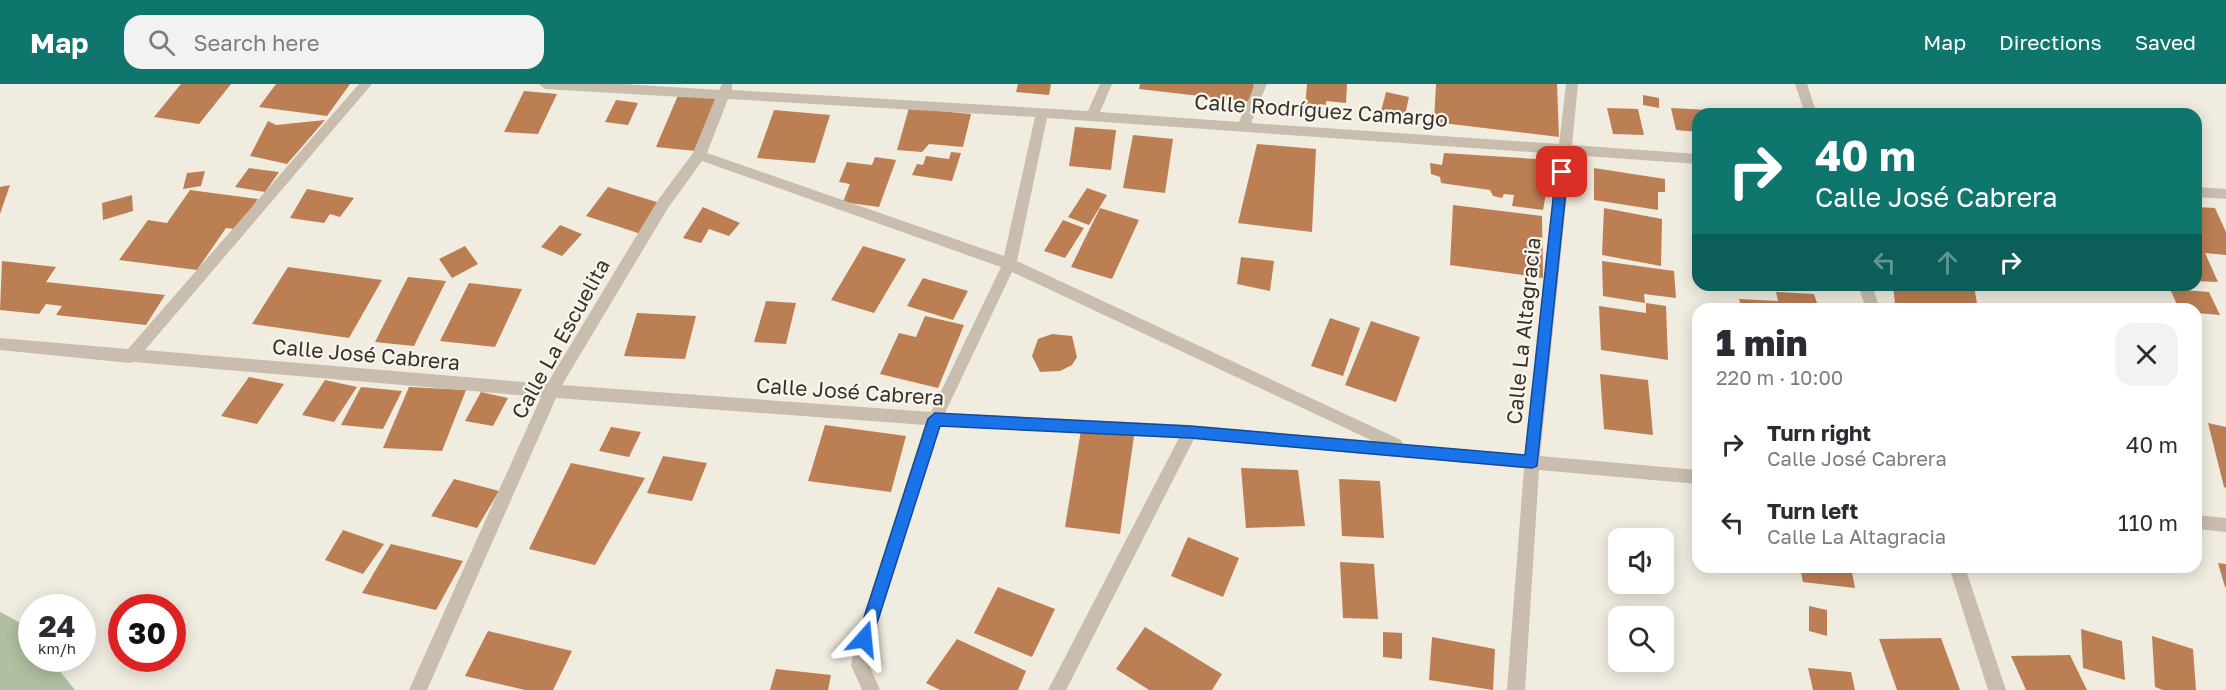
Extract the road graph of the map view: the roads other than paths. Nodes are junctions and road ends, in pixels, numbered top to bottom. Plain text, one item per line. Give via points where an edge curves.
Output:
1 (366, 84) edge
2 (545, 84) edge
3 (1106, 84) edge
4 (1261, 84) edge
5 (1572, 84) edge
6 (1801, 84) edge
7 (725, 89) edge
8 (1809, 108) edge
9 (1042, 112) junction
10 (1092, 116) junction
11 (1243, 127) junction
12 (1564, 150) junction
13 (699, 154) junction
14 (1692, 159) edge
15 (2202, 192) edge
16 (2226, 194) edge
17 (1009, 264) junction
18 (0, 345) edge
19 (130, 357) junction
20 (551, 391) junction
21 (935, 419) junction
22 (1190, 432) junction
23 (1405, 449) junction
24 (1532, 462) junction
25 (1692, 476) edge
26 (2202, 523) edge
27 (2226, 525) edge
28 (1959, 573) edge
29 (418, 690) edge
30 (871, 690) edge
31 (1057, 690) edge
32 (1516, 690) edge
33 (1997, 690) edge

1 - 19 street
2 - 7 street, Calle Rodríguez Camargo
3 - 10 street
4 - 11 street
5 - 12 street, Calle La Altagracia
6 - 8 street
7 - 9 street, Calle Rodríguez Camargo
7 - 13 street, Calle La Escuelita
9 - 10 street, Calle Rodríguez Camargo
9 - 17 street
10 - 11 street, Calle Rodríguez Camargo
11 - 12 street, Calle Rodríguez Camargo
12 - 14 street, Calle Rodríguez Camargo
12 - 24 street, Calle La Altagracia
13 - 17 street
13 - 20 street, Calle La Escuelita via 663,204
15 - 16 street
17 - 21 street
17 - 23 street
18 - 19 street, Calle José Cabrera
19 - 20 street, Calle José Cabrera
20 - 21 street, Calle José Cabrera
20 - 29 street, Calle La Escuelita
21 - 22 street, Calle José Cabrera
21 - 30 street via 864,639 860,665
22 - 23 street, Calle José Cabrera
22 - 31 street
23 - 24 street, Calle José Cabrera
24 - 25 street, Calle José Cabrera
24 - 32 street, Calle La Altagracia
26 - 27 street
28 - 33 street

